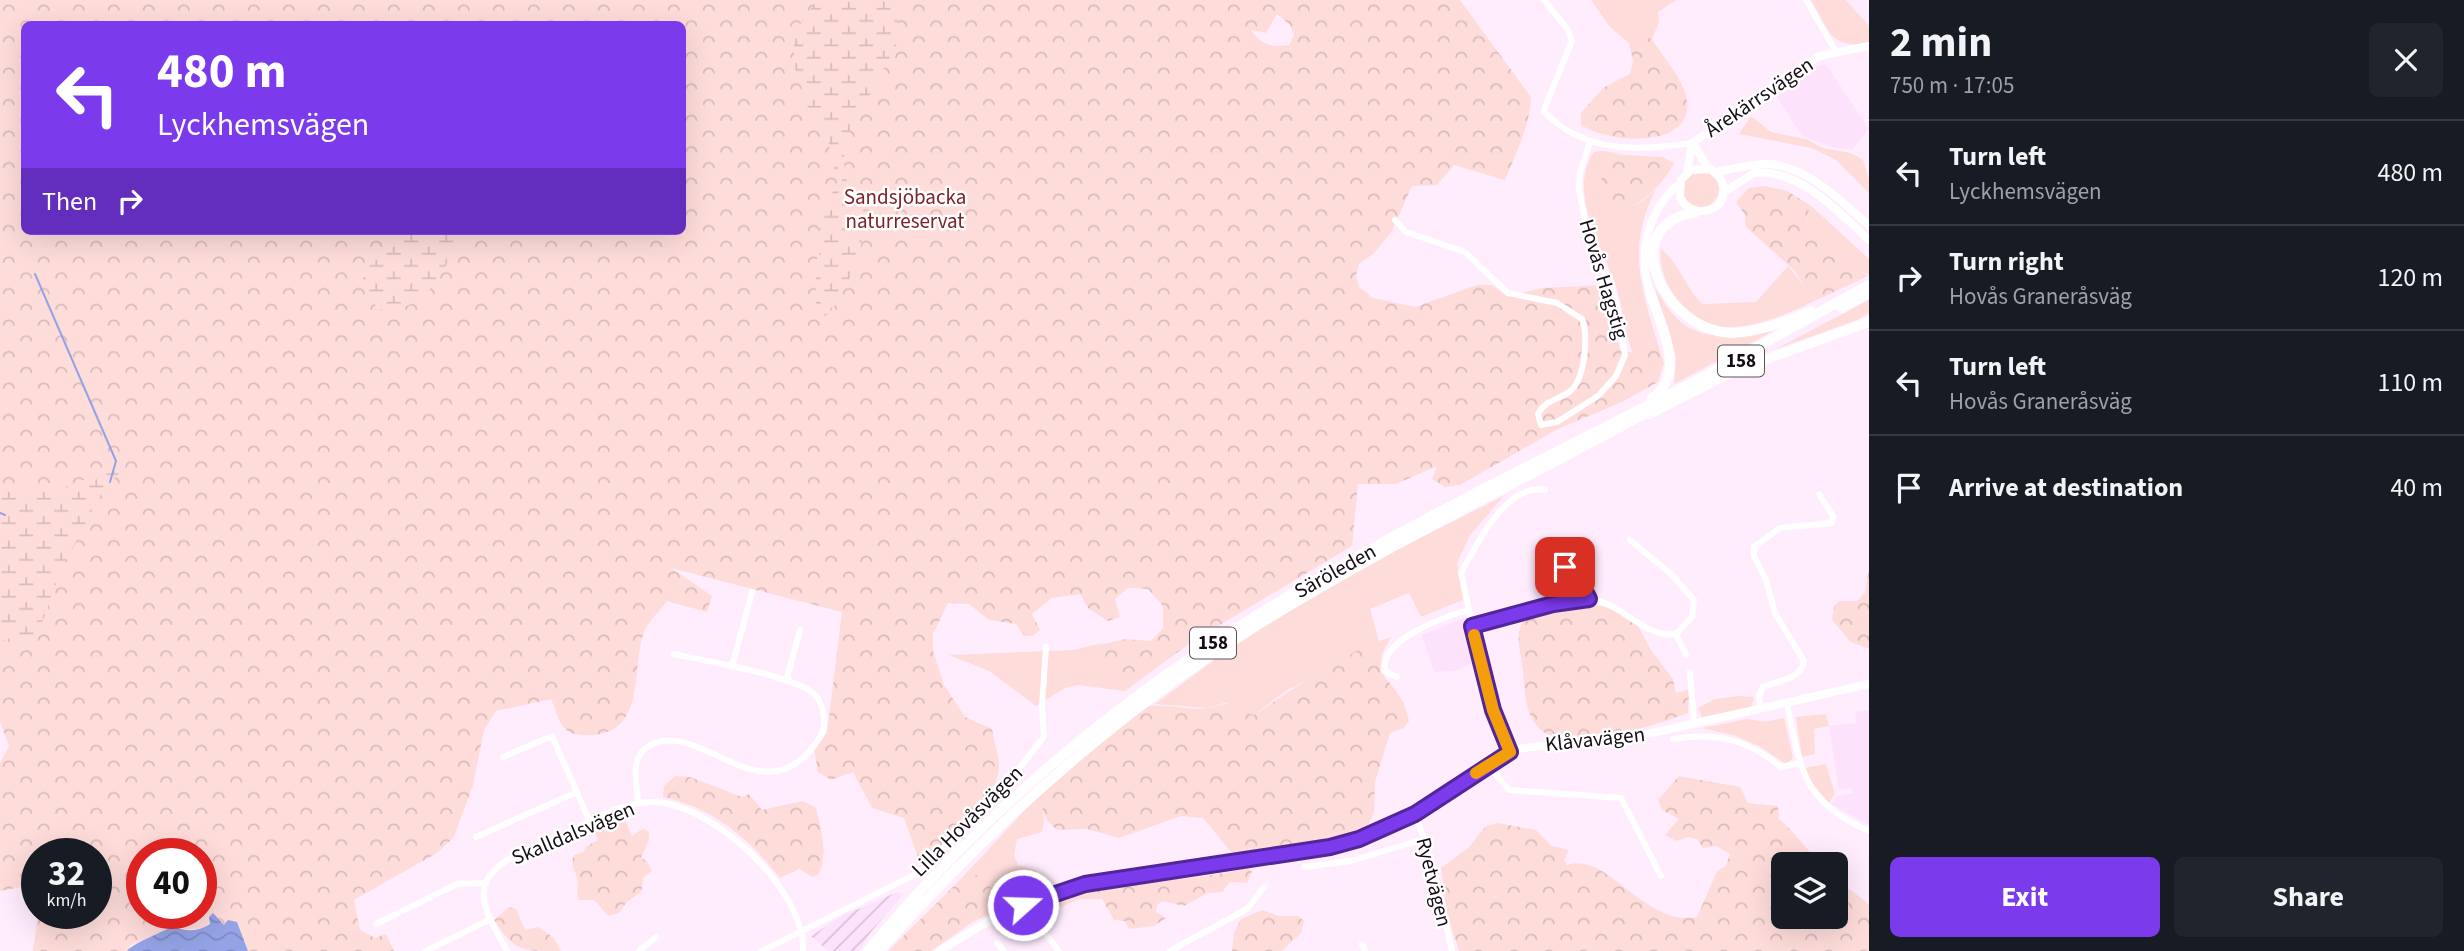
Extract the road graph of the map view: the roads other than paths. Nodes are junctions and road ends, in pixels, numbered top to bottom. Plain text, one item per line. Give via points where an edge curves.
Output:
1 (1544, 0) edge
2 (1806, 0) edge
3 (1869, 46) edge
4 (1836, 52) junction
5 (1590, 142) junction
6 (1692, 143) junction
7 (1712, 170) junction
8 (1687, 172) junction
9 (1679, 184) junction
10 (1723, 193) junction
11 (1696, 212) junction
12 (1395, 220) dead end
13 (1869, 226) edge
14 (1869, 240) edge
15 (1865, 290) edge
16 (1650, 292) joint
17 (1869, 322) edge
18 (1618, 424) junction
19 (1545, 490) dead end
20 (1819, 494) dead end
21 (1630, 540) dead end
22 (1539, 571) dead end
23 (752, 592) dead end
24 (1589, 599) junction
25 (1468, 610) junction
26 (1472, 626) junction
27 (800, 630) dead end
28 (1676, 634) junction
29 (1046, 647) dead end
30 (674, 654) dead end
31 (1686, 655) dead end
32 (732, 667) junction
33 (1690, 672) dead end
34 (1397, 677) dead end
35 (786, 681) junction
36 (1869, 684) edge
37 (1787, 703) junction
38 (1761, 708) junction
39 (1695, 723) junction
40 (1673, 739) dead end
41 (1510, 752) junction
42 (503, 757) dead end
43 (1799, 763) junction
44 (1488, 765) junction
45 (577, 792) junction
46 (638, 803) junction
47 (1415, 814) junction
48 (590, 822) junction
49 (1869, 831) edge
50 (476, 836) dead end
51 (1424, 839) junction
52 (1304, 867) dead end
53 (1661, 876) dead end
54 (486, 883) junction
55 (1264, 887) dead end
56 (1023, 905) junction
57 (491, 919) junction
58 (376, 923) dead end
59 (801, 930) junction
60 (656, 937) dead end
61 (997, 943) dead end
62 (426, 951) edge
63 (507, 951) edge
64 (639, 951) edge
65 (762, 951) edge
66 (803, 951) edge
67 (868, 951) edge
68 (879, 951) edge
69 (939, 951) edge
70 (1004, 951) edge
71 (1059, 951) edge
72 (1170, 951) edge
73 (1452, 951) edge

1 - 5 street via 1572,41 1544,112
2 - 4 street
3 - 4 street, Årekärrsvägen
4 - 6 street, Årekärrsvägen via 1819,56
5 - 6 street via 1627,150
5 - 12 street, Hovås Hagstig via 1579,189 1590,246 1617,306 1625,355 1608,386 1557,422 1541,425 1538,414 1548,402 1571,390 1578,378 1586,330 1582,319 1557,303 1508,293 1465,252 1402,229
6 - 7 street, Årekärrsvägen
6 - 8 street, Årekärrsvägen
7 - 8 street
7 - 10 street via 1722,182
7 - 13 street via 1762,164 1793,171 1835,195
8 - 9 street
9 - 11 street via 1682,201
9 - 16 street, 158 via 1661,204 1646,239 1644,264
10 - 11 street via 1713,209
10 - 14 street via 1754,173 1783,177 1822,198
11 - 15 main road, 158 via 1666,222 1657,239 1655,260 1659,283 1670,302 1699,326 1731,333 1757,329
15 - 18 main road, Säröleden / 158
16 - 18 main road, 158 via 1668,348 1671,374 1656,396
17 - 18 main road, 158 via 1734,370
18 - 67 main road, Säröleden / 158 via 1338,568 1179,666 1028,786
18 - 68 main road, Säröleden / 158 via 1329,584 1210,656 1120,722 1030,798 970,853
19 - 25 street via 1514,497 1493,522 1461,573
20 - 38 street via 1833,516 1832,523 1780,528 1754,547 1775,613 1804,661 1798,674 1763,687
21 - 28 street via 1678,580 1694,600 1692,617
22 - 24 street via 1569,568
23 - 32 street
24 - 26 street
24 - 28 street via 1617,607 1656,631
25 - 26 street
25 - 34 street via 1416,630 1392,650 1384,664 1388,675
26 - 41 street via 1493,710
27 - 35 street
28 - 31 street
29 - 59 street, Lilla Hovåsvägen via 1044,737 1018,771 918,873
30 - 32 street
32 - 35 street
33 - 39 street
35 - 46 street via 813,693 822,707 823,732 805,756 783,767 755,770 686,743 657,742 646,747 635,765
36 - 37 street, Klåvavägen
37 - 38 street, Klåvavägen
37 - 43 street
38 - 39 street, Klåvavägen
39 - 41 street, Klåvavägen via 1619,740 1546,744
40 - 43 street via 1721,736 1756,749 1781,767
41 - 44 street, Klåvavägen
42 - 45 street via 552,736
43 - 49 street via 1807,784 1829,810
44 - 47 street, Klåvavägen
44 - 53 street via 1509,790 1621,798
45 - 48 street
45 - 50 street
46 - 48 street, Skalldalsvägen
46 - 59 street, Skalldalsvägen via 690,809 713,823 764,869
47 - 51 street, Ryetvägen
47 - 56 street, Klåvavägen via 1330,847 1085,884
48 - 54 street, Skalldalsvägen via 510,859
51 - 52 street via 1351,861
51 - 73 street, Ryetvägen
54 - 57 street
54 - 58 street via 457,884
55 - 72 street via 1247,909
56 - 69 street, Klåvavägen
56 - 71 street
57 - 62 street
57 - 63 street
59 - 65 street, Lilla Hovåsvägen
59 - 66 street, Skalldalsvägen
60 - 64 street
61 - 70 street

